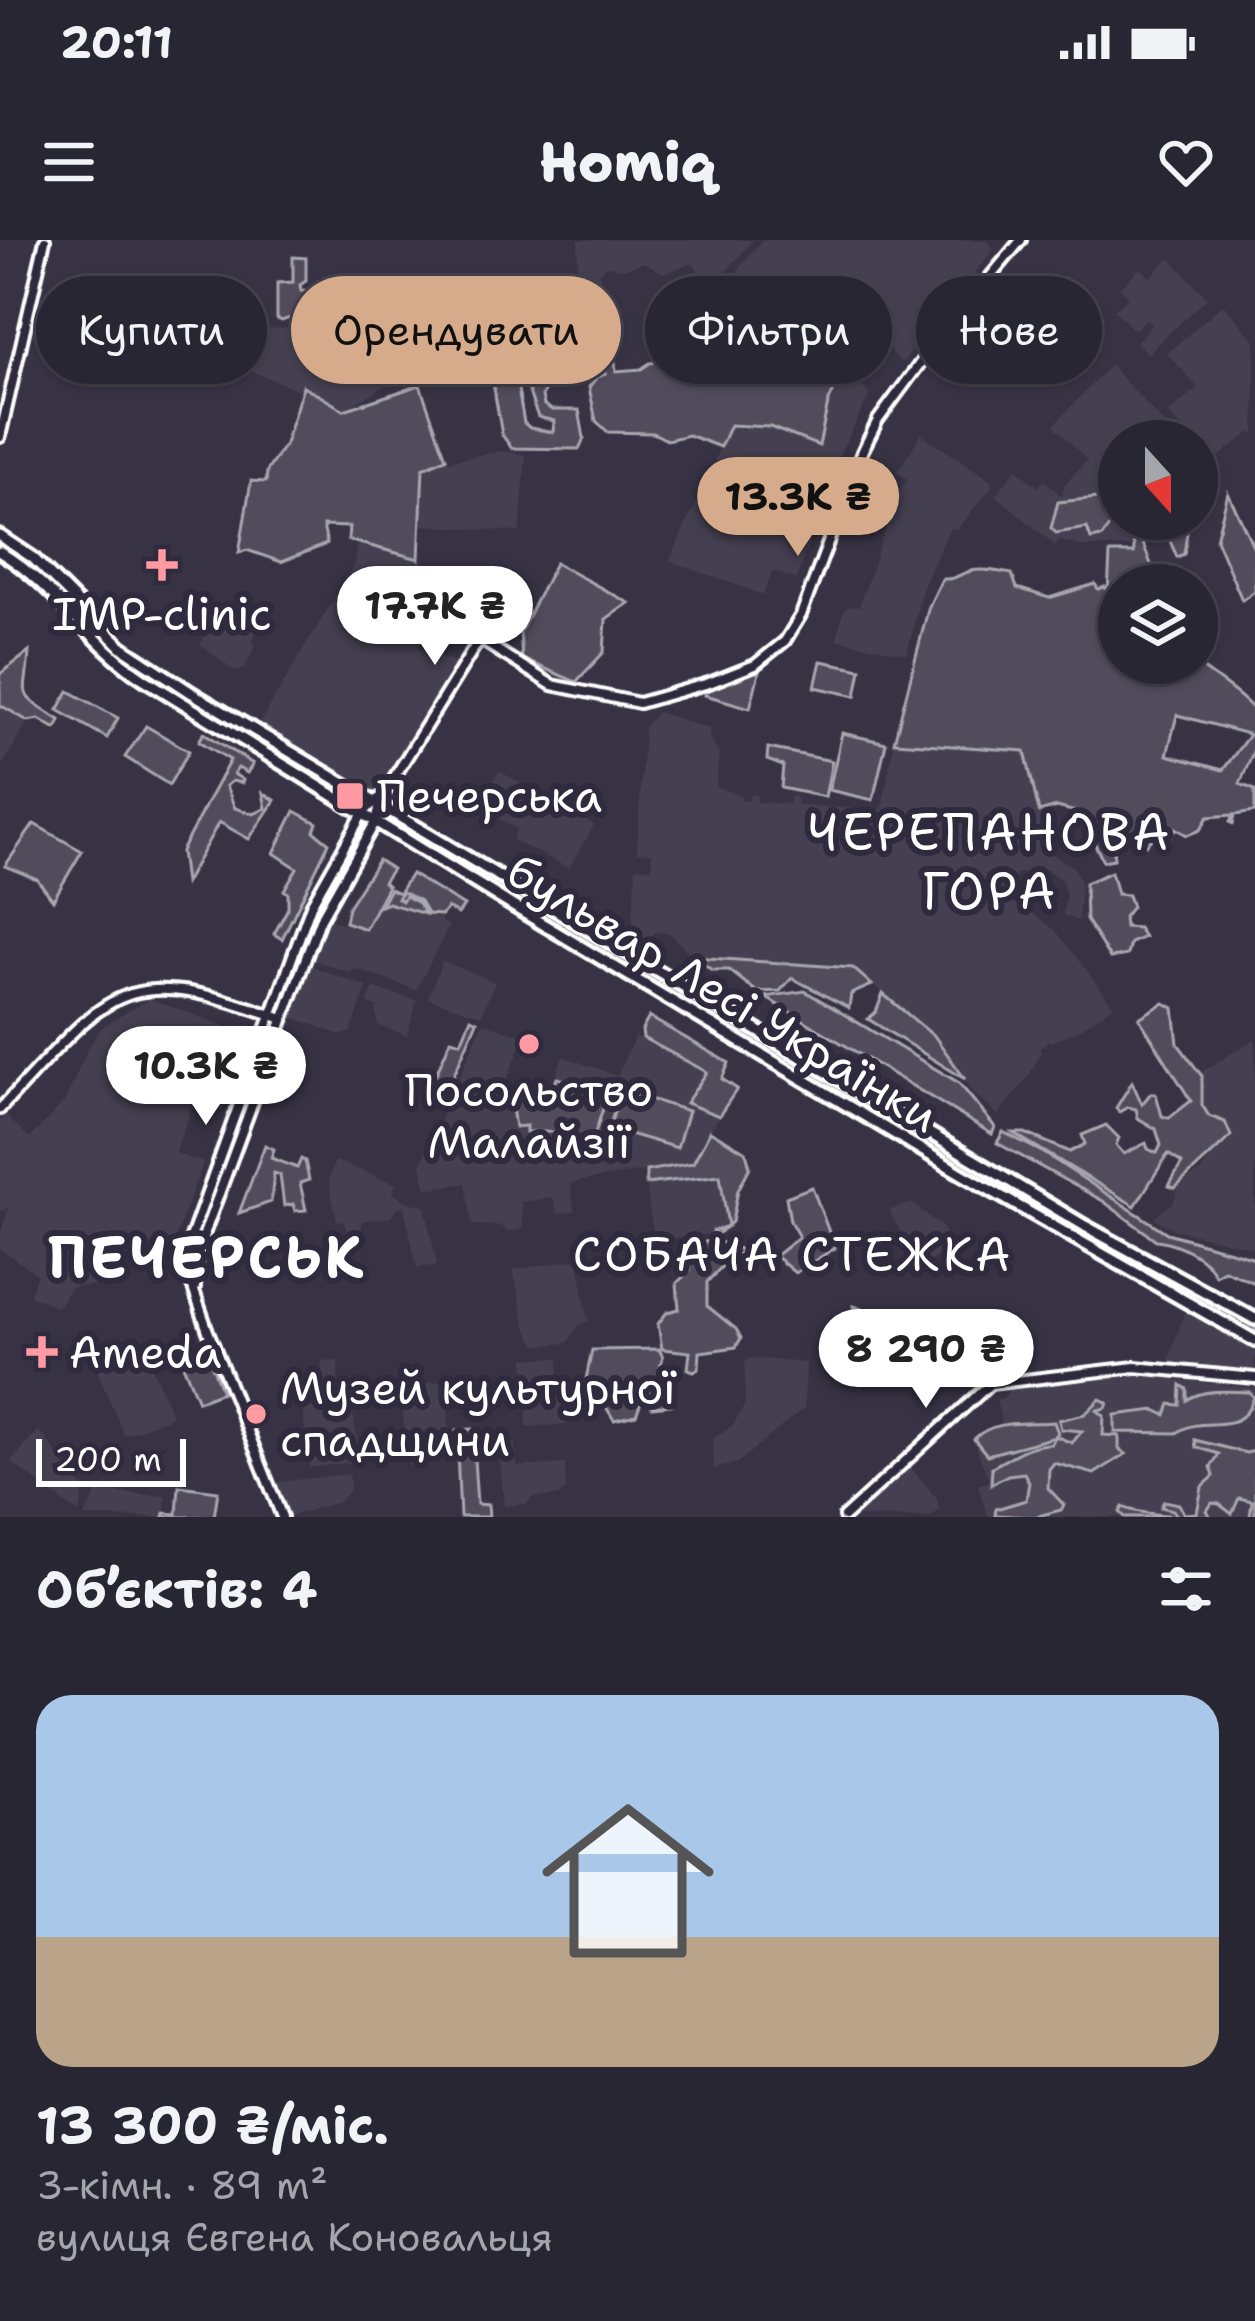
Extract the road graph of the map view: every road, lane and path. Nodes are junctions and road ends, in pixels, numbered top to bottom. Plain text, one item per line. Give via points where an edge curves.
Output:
1 (46, 240) edge
2 (1021, 240) edge
3 (0, 437) edge
4 (0, 536) edge
5 (0, 552) edge
6 (261, 733) junction
7 (252, 747) junction
8 (311, 764) junction
9 (303, 778) junction
10 (379, 802) junction
11 (363, 813) junction
12 (376, 821) junction
13 (243, 1005) junction
14 (270, 1015) junction
15 (283, 1019) junction
16 (263, 1031) junction
17 (0, 1109) edge
18 (919, 1124) junction
19 (908, 1142) junction
20 (195, 1287) junction
21 (1255, 1319) edge
22 (1255, 1341) edge
23 (1255, 1378) edge
24 (282, 1517) edge
25 (844, 1517) edge

1 - 3 main road
2 - 10 main road via 878,420 794,631 769,655 639,703 552,685 481,640
4 - 6 main road, бульвар Лесі Українки via 122,647
5 - 7 main road, бульвар Лесі Українки via 126,668
6 - 7 main road via 262,743
6 - 8 main road, бульвар Лесі Українки
7 - 9 main road, бульвар Лесі Українки
8 - 9 main road via 300,767
8 - 10 main road, бульвар Лесі Українки
9 - 11 main road, бульвар Лесі Українки
10 - 11 main road
10 - 12 main road
10 - 18 main road, бульвар Лесі Українки
11 - 12 main road, бульвар Лесі Українки
11 - 14 main road via 311,905
12 - 15 main road via 325,910
12 - 19 main road, бульвар Лесі Українки
13 - 14 main road
13 - 16 main road
13 - 17 main road via 175,988 123,995 76,1030
14 - 15 main road
14 - 16 main road
15 - 20 main road via 195,1261
16 - 20 main road via 189,1238 186,1268
18 - 19 main road
18 - 21 main road, бульвар Лесі Українки
19 - 22 main road, бульвар Лесі Українки
20 - 24 main road
23 - 25 main road via 1136,1367 990,1384

